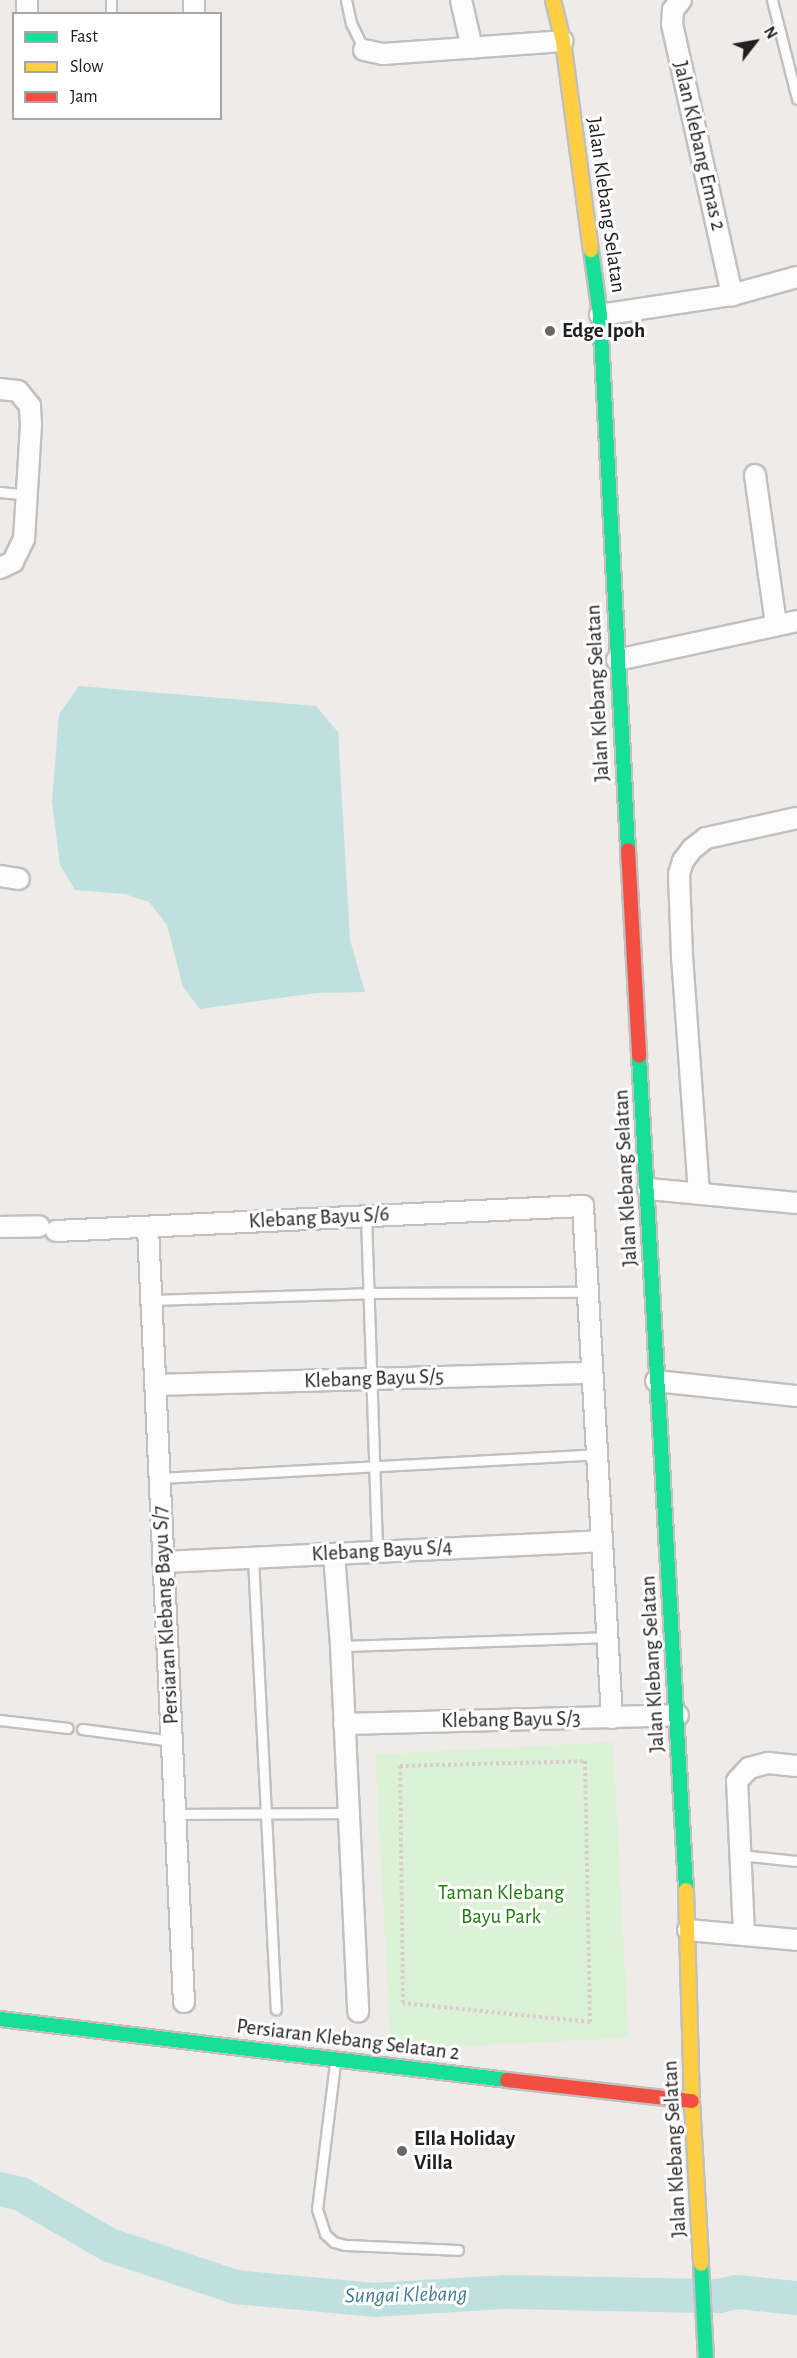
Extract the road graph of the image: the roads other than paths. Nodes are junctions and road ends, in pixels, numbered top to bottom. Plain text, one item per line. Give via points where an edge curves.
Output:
1 (346, 0) edge
2 (461, 0) edge
3 (681, 0) edge
4 (772, 0) edge
5 (558, 1) edge
6 (563, 41) junction
7 (472, 48) junction
8 (364, 50) joint
9 (797, 50) edge
10 (788, 56) junction
11 (797, 99) edge
12 (797, 277) edge
13 (732, 295) junction
14 (600, 315) junction
15 (0, 389) edge
16 (755, 475) dead end
17 (0, 492) edge
18 (27, 495) junction
19 (0, 568) edge
20 (797, 621) edge
21 (776, 625) junction
22 (617, 660) junction
23 (797, 818) edge
24 (648, 1189) junction
25 (699, 1193) junction
26 (797, 1203) edge
27 (366, 1216) junction
28 (0, 1227) edge
29 (148, 1227) junction
30 (588, 1292) junction
31 (368, 1293) junction
32 (151, 1300) junction
33 (592, 1372) junction
34 (371, 1379) junction
35 (656, 1380) junction
36 (155, 1385) junction
37 (797, 1396) edge
38 (597, 1454) junction
39 (374, 1467) junction
40 (159, 1478) junction
41 (601, 1541) junction
42 (376, 1552) junction
43 (334, 1554) junction
44 (253, 1557) junction
45 (163, 1562) junction
46 (607, 1637) junction
47 (341, 1646) junction
48 (678, 1715) junction
49 (612, 1718) junction
50 (0, 1720) edge
51 (344, 1724) junction
52 (68, 1728) dead end
53 (82, 1729) dead end
54 (172, 1741) junction
55 (797, 1766) edge
56 (266, 1813) junction
57 (175, 1814) junction
58 (349, 1814) junction
59 (740, 1855) junction
60 (797, 1861) edge
61 (688, 1930) junction
62 (744, 1934) junction
63 (797, 1940) edge
64 (184, 2002) dead end
65 (276, 2009) dead end
66 (358, 2012) dead end
67 (0, 2019) edge
68 (335, 2061) junction
69 (692, 2101) junction
70 (458, 2250) dead end
71 (706, 2358) edge

1 - 8 lane via 351,23
2 - 7 street
3 - 13 street, Jalan Klebang Emas 2 via 672,10 672,24
4 - 10 lane
5 - 6 street, Jalan Klebang Selatan
6 - 7 street
6 - 14 street, Jalan Klebang Selatan
7 - 8 street via 383,54
9 - 10 lane
10 - 11 lane
12 - 13 street
13 - 14 street
14 - 22 street, Jalan Klebang Selatan
15 - 18 street via 18,391 30,406
16 - 21 street
17 - 18 lane
18 - 19 street via 24,539 13,562
20 - 21 street
21 - 22 street
22 - 24 street, Jalan Klebang Selatan
23 - 25 street via 706,838 683,861 678,890
24 - 25 street
24 - 35 street, Jalan Klebang Selatan
25 - 26 street
27 - 29 street, Klebang Bayu S/6
27 - 30 street, Klebang Bayu S/6 via 583,1206
27 - 31 lane
28 - 29 street, Klebang Bayu S/6
29 - 32 street, Persiaran Klebang Bayu S/7
30 - 31 lane
30 - 33 street
31 - 32 lane
31 - 34 lane
32 - 36 street, Persiaran Klebang Bayu S/7
33 - 34 street, Klebang Bayu S/5
33 - 38 street
34 - 36 street, Klebang Bayu S/5
34 - 39 lane
35 - 37 street
35 - 48 street, Jalan Klebang Selatan
36 - 40 street, Persiaran Klebang Bayu S/7
38 - 39 lane
38 - 41 street
39 - 40 lane
39 - 42 lane
40 - 45 street, Persiaran Klebang Bayu S/7
41 - 42 street, Klebang Bayu S/4
41 - 46 street
42 - 43 street, Klebang Bayu S/4
43 - 44 street, Klebang Bayu S/4
43 - 47 street
44 - 45 street, Klebang Bayu S/4
44 - 56 lane
45 - 54 street, Persiaran Klebang Bayu S/7
46 - 47 lane
46 - 49 street
47 - 51 street
48 - 49 street, Klebang Bayu S/3
48 - 61 street, Jalan Klebang Selatan
49 - 51 street, Klebang Bayu S/3
50 - 52 lane
51 - 58 street
53 - 54 lane
54 - 57 street, Persiaran Klebang Bayu S/7
55 - 59 street via 768,1763 749,1768 737,1781
56 - 57 lane
56 - 58 lane
56 - 65 lane
57 - 64 street, Persiaran Klebang Bayu S/7
58 - 66 street
59 - 60 lane
59 - 62 street
61 - 62 street
61 - 69 street, Jalan Klebang Selatan
62 - 63 street
67 - 68 street, Persiaran Klebang Selatan 2
68 - 69 street, Persiaran Klebang Selatan 2
68 - 70 lane via 317,2209 325,2234 345,2245
69 - 71 street, Jalan Klebang Selatan

